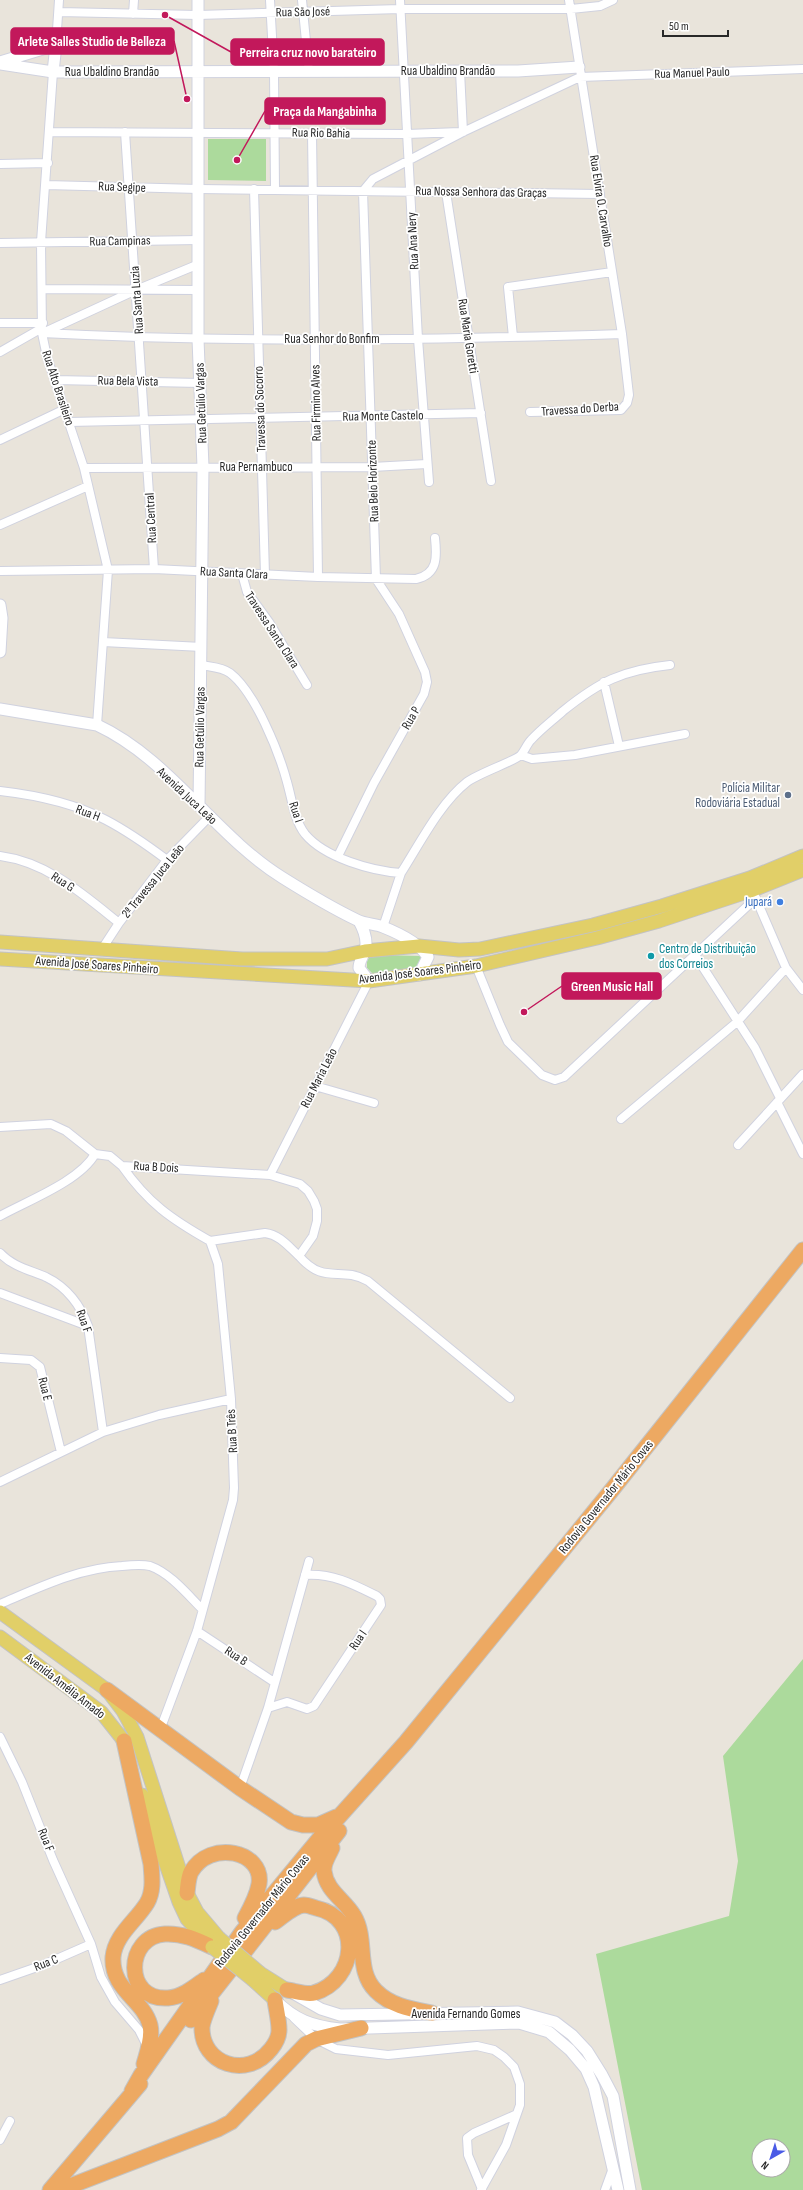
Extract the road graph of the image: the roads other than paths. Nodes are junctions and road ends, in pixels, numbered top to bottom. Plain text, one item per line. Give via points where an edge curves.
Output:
1 (59, 0) edge
2 (134, 0) edge
3 (198, 0) edge
4 (270, 0) edge
5 (302, 0) edge
6 (400, 0) edge
7 (570, 0) edge
8 (612, 0) edge
9 (571, 9) junction
10 (400, 10) junction
11 (59, 12) junction
12 (271, 12) junction
13 (303, 12) junction
14 (133, 14) junction
15 (198, 14) junction
16 (56, 45) junction
17 (0, 63) edge
18 (803, 69) edge
19 (404, 71) junction
20 (460, 71) junction
21 (53, 72) junction
22 (198, 72) junction
23 (274, 72) junction
24 (309, 72) junction
25 (580, 72) junction
26 (50, 132) junction
27 (125, 132) junction
28 (199, 132) junction
29 (273, 132) junction
30 (463, 132) junction
31 (312, 133) junction
32 (407, 134) junction
33 (408, 160) junction
34 (48, 163) junction
35 (0, 164) edge
36 (46, 185) junction
37 (129, 188) junction
38 (198, 189) junction
39 (254, 190) junction
40 (275, 190) junction
41 (313, 190) junction
42 (363, 191) junction
43 (410, 191) junction
44 (446, 192) junction
45 (600, 194) junction
46 (200, 240) junction
47 (133, 241) junction
48 (41, 242) junction
49 (0, 243) edge
50 (199, 264) junction
51 (612, 272) junction
52 (42, 289) junction
53 (136, 290) junction
54 (198, 290) junction
55 (0, 323) edge
56 (42, 328) junction
57 (622, 334) junction
58 (513, 337) junction
59 (140, 338) junction
60 (258, 338) junction
61 (367, 338) junction
62 (468, 338) junction
63 (198, 339) junction
64 (315, 339) junction
65 (418, 339) junction
66 (0, 352) edge
67 (56, 380) junction
68 (142, 381) junction
69 (200, 384) junction
70 (627, 403) joint
71 (65, 409) junction
72 (530, 412) dead end
73 (481, 413) junction
74 (424, 416) junction
75 (370, 417) junction
76 (316, 418) junction
77 (261, 419) junction
78 (145, 420) junction
79 (201, 420) junction
80 (69, 422) junction
81 (0, 440) edge
82 (427, 464) junction
83 (148, 467) junction
84 (203, 467) junction
85 (317, 467) junction
86 (372, 467) junction
87 (84, 468) junction
88 (262, 468) junction
89 (491, 481) dead end
90 (429, 482) dead end
91 (88, 486) junction
92 (0, 526) edge
93 (435, 538) dead end
94 (154, 569) junction
95 (108, 570) junction
96 (0, 571) edge
97 (202, 572) junction
98 (242, 574) junction
99 (265, 575) junction
100 (318, 577) junction
101 (376, 579) junction
102 (0, 605) edge
103 (103, 642) junction
104 (202, 647) junction
105 (0, 652) edge
106 (201, 665) junction
107 (670, 665) dead end
108 (604, 682) junction
109 (306, 685) dead end
110 (0, 709) edge
111 (97, 725) junction
112 (685, 734) dead end
113 (619, 746) junction
114 (521, 755) junction
115 (0, 791) edge
116 (199, 806) junction
117 (209, 817) junction
118 (0, 856) edge
119 (338, 856) junction
120 (803, 856) edge
121 (167, 860) junction
122 (803, 870) edge
123 (401, 874) junction
124 (755, 894) junction
125 (359, 921) junction
126 (119, 923) junction
127 (383, 927) junction
128 (0, 942) edge
129 (419, 946) junction
130 (102, 949) junction
131 (365, 951) junction
132 (695, 955) junction
133 (0, 959) edge
134 (476, 966) junction
135 (786, 968) junction
136 (419, 975) junction
137 (369, 981) junction
138 (803, 990) edge
139 (737, 1022) junction
140 (803, 1074) edge
141 (315, 1086) junction
142 (779, 1100) junction
143 (374, 1103) dead end
144 (621, 1119) dead end
145 (0, 1127) edge
146 (738, 1145) dead end
147 (95, 1154) junction
148 (803, 1154) edge
149 (122, 1166) junction
150 (270, 1175) junction
151 (0, 1216) edge
152 (210, 1241) junction
153 (803, 1250) edge
154 (0, 1253) edge
155 (299, 1256) junction
156 (0, 1293) edge
157 (88, 1326) junction
158 (0, 1358) edge
159 (510, 1398) dead end
160 (230, 1399) junction
161 (103, 1432) junction
162 (61, 1452) junction
163 (0, 1482) edge
164 (309, 1561) dead end
165 (305, 1575) junction
166 (0, 1604) edge
167 (202, 1609) junction
168 (0, 1612) edge
169 (197, 1631) junction
170 (0, 1637) edge
171 (274, 1682) junction
172 (107, 1690) junction
173 (268, 1708) junction
174 (160, 1730) junction
175 (0, 1737) edge
176 (124, 1741) junction
177 (240, 1788) junction
178 (344, 1817) junction
179 (187, 1893) junction
180 (242, 1932) junction
181 (255, 1940) junction
182 (216, 1942) junction
183 (91, 1944) junction
184 (0, 1980) edge
185 (214, 1981) junction
186 (281, 1995) junction
187 (432, 2013) junction
188 (289, 2014) junction
189 (360, 2028) junction
190 (316, 2039) junction
191 (148, 2051) junction
192 (141, 2075) junction
193 (132, 2091) junction
194 (515, 2115) junction
195 (10, 2122) dead end
196 (0, 2140) edge
197 (614, 2167) junction
198 (481, 2189) edge
199 (50, 2190) edge
200 (60, 2190) edge
201 (605, 2190) edge
202 (618, 2190) edge
203 (630, 2190) edge

1 - 11 street, Rua Alto Brasileiro
2 - 14 street
3 - 15 street, Rua Getúlio Vargas
4 - 12 street
5 - 13 street
6 - 10 street, Rua Ana Nery
7 - 9 street, Rua Elvira O. Carvalho
8 - 9 street, Rua São José via 600,6
9 - 10 street, Rua São José
9 - 25 street, Rua Elvira O. Carvalho
10 - 13 street, Rua São José
10 - 19 street, Rua Ana Nery
11 - 14 street, Rua São José
11 - 16 street, Rua Alto Brasileiro
12 - 13 street, Rua São José
12 - 15 street, Rua São José
12 - 23 street
13 - 24 street
14 - 15 street, Rua São José
15 - 22 street, Rua Getúlio Vargas
16 - 17 street
16 - 21 street, Rua Alto Brasileiro
17 - 21 street, Rua Ubaldino Brandão
18 - 25 street, Rua Manuel Paulo
19 - 20 street, Rua Ubaldino Brandão
19 - 24 street, Rua Ubaldino Brandão
19 - 32 street, Rua Ana Nery
20 - 25 street, Rua Ubaldino Brandão
20 - 30 street
21 - 22 street, Rua Ubaldino Brandão
21 - 26 street, Rua Alto Brasileiro
22 - 23 street, Rua Ubaldino Brandão
22 - 28 street, Rua Getúlio Vargas
23 - 24 street, Rua Ubaldino Brandão
23 - 29 street
25 - 30 street, Rua Rio Bahia
25 - 45 street, Rua Elvira O. Carvalho
26 - 27 street, Rua Rio Bahia
26 - 34 street, Rua Alto Brasileiro
27 - 28 street, Rua Rio Bahia
27 - 37 street, Rua Santa Luzia
28 - 29 street, Rua Rio Bahia
28 - 38 street, Rua Getúlio Vargas
29 - 31 street, Rua Rio Bahia
29 - 40 street
30 - 32 street, Rua Rio Bahia
30 - 33 street
31 - 32 street, Rua Rio Bahia
31 - 41 street, Rua Firmino Alves
32 - 33 street, Rua Ana Nery
33 - 42 street via 370,181
33 - 43 street, Rua Ana Nery
34 - 35 street
34 - 36 street, Rua Alto Brasileiro
36 - 37 street, Rua Segipe
36 - 48 street, Rua Alto Brasileiro
37 - 38 street, Rua Segipe
37 - 47 street, Rua Santa Luzia
38 - 39 street, Rua Nossa Senhora das Graças
38 - 46 street, Rua Getúlio Vargas
39 - 40 street, Rua Nossa Senhora das Graças
39 - 60 street, Travessa do Socorro
40 - 41 street, Rua Nossa Senhora das Graças
41 - 42 street, Rua Nossa Senhora das Graças
41 - 64 street, Rua Firmino Alves
42 - 43 street, Rua Nossa Senhora das Graças
42 - 61 street, Rua Belo Horizonte
43 - 44 street, Rua Nossa Senhora das Graças
43 - 65 street, Rua Ana Nery
44 - 45 street, Rua Nossa Senhora das Graças
44 - 62 street, Rua Maria Goretti
45 - 51 street, Rua Elvira O. Carvalho
46 - 47 street, Rua Campinas
46 - 50 street, Rua Getúlio Vargas
47 - 48 street, Rua Campinas
47 - 53 street, Rua Santa Luzia
48 - 49 street, Rua Campinas
48 - 52 street, Rua Alto Brasileiro
50 - 53 street
50 - 54 street, Rua Getúlio Vargas
51 - 57 street, Rua Elvira O. Carvalho
51 - 58 street via 508,287
52 - 53 street
52 - 56 street, Rua Alto Brasileiro
53 - 54 street
53 - 56 street
53 - 59 street, Rua Santa Luzia
54 - 63 street, Rua Getúlio Vargas
55 - 56 street, Rua Senhor do Bonfim
56 - 59 street, Rua Senhor do Bonfim
56 - 66 street
56 - 67 street, Rua Alto Brasileiro via 46,357
57 - 58 street, Rua Senhor do Bonfim
57 - 70 street, Rua Elvira O. Carvalho via 629,395
58 - 62 street, Rua Senhor do Bonfim
59 - 63 street, Rua Senhor do Bonfim
59 - 68 street, Rua Santa Luzia
60 - 63 street, Rua Senhor do Bonfim
60 - 64 street, Rua Senhor do Bonfim
60 - 77 street, Travessa do Socorro
61 - 64 street, Rua Senhor do Bonfim
61 - 65 street, Rua Senhor do Bonfim
61 - 75 street, Rua Belo Horizonte
62 - 65 street, Rua Senhor do Bonfim
62 - 73 street, Rua Maria Goretti
63 - 69 street, Rua Getúlio Vargas
64 - 76 street, Rua Firmino Alves
65 - 74 street, Rua Ana Nery
67 - 68 street, Rua Bela Vista
67 - 71 street, Rua Alto Brasileiro
68 - 69 street, Rua Bela Vista
68 - 78 street, Rua Santa Luzia
69 - 79 street, Rua Getúlio Vargas
70 - 72 street, Travessa do Derba via 621,410
71 - 80 street, Rua Alto Brasileiro
71 - 81 street
73 - 74 street, Rua Monte Castelo
73 - 89 street, Rua Maria Goretti
74 - 75 street, Rua Monte Castelo
74 - 82 street, Rua Ana Nery
75 - 76 street, Rua Monte Castelo
75 - 86 street, Rua Belo Horizonte
76 - 77 street, Rua Monte Castelo
76 - 85 street, Rua Firmino Alves
77 - 79 street, Rua Monte Castelo
77 - 88 street, Travessa do Socorro
78 - 79 street, Rua Monte Castelo
78 - 80 street, Rua Monte Castelo
78 - 83 street, Rua Santa Luzia
79 - 84 street, Rua Getúlio Vargas
80 - 87 street, Rua Alto Brasileiro
82 - 86 street, Rua Pernambuco
82 - 90 street, Rua Ana Nery
83 - 84 street, Rua Pernambuco
83 - 87 street, Rua Pernambuco
83 - 94 street, Rua Central
84 - 88 street, Rua Pernambuco
84 - 97 street, Rua Getúlio Vargas
85 - 86 street, Rua Pernambuco
85 - 88 street, Rua Pernambuco
85 - 100 street, Rua Firmino Alves
86 - 101 street, Rua Belo Horizonte
87 - 91 street, Rua Alto Brasileiro
88 - 99 street, Travessa do Socorro
91 - 92 street
91 - 95 street, Rua Alto Brasileiro
93 - 101 street, Rua Santa Clara via 436,560 426,577
94 - 95 street, Rua Santa Clara
94 - 97 street, Rua Santa Clara
95 - 96 street, Rua Santa Clara
95 - 103 street, Rua Alto Brasileiro
97 - 98 street, Rua Santa Clara
97 - 104 street, Rua Getúlio Vargas
98 - 99 street, Rua Santa Clara
98 - 109 street, Travessa Santa Clara via 247,592 269,622
99 - 100 street, Rua Santa Clara
100 - 101 street, Rua Santa Clara
101 - 119 street, Rua P via 399,614 427,682 424,694 374,783
102 - 105 street
103 - 104 street
103 - 111 street, Rua Alto Brasileiro
104 - 106 street, Rua Getúlio Vargas
106 - 116 street, Rua Getúlio Vargas
106 - 119 street, Rua I via 222,668 230,672 247,692 257,708 285,773 299,823 314,843
107 - 108 street via 637,670
108 - 113 street
108 - 114 street via 543,727
110 - 111 street, Avenida Juca Leão
111 - 116 street, Avenida Juca Leão via 127,742
112 - 113 street
113 - 114 street via 575,755 532,759
114 - 123 street via 480,774 456,792 430,827
115 - 121 street, Rua H via 40,797 105,819
116 - 117 street, Avenida Juca Leão
117 - 121 street, 2ª Travessa Juca Leão
117 - 125 street, Avenida Juca Leão via 254,858 282,878
118 - 126 street, Rua G via 22,859 56,876
119 - 123 street, Rua I via 366,867
120 - 129 main road, Avenida José Soares Pinheiro via 750,878 593,925 480,949 459,950
121 - 126 street, 2ª Travessa Juca Leão
122 - 124 main road, Avenida José Soares Pinheiro
123 - 127 street
124 - 132 street
124 - 134 main road, Avenida José Soares Pinheiro via 597,938
124 - 135 street
125 - 127 street, Avenida Juca Leão
125 - 131 street via 365,932
126 - 130 street, 2ª Travessa Juca Leão
127 - 129 street, Avenida Juca Leão
128 - 130 main road, Avenida José Soares Pinheiro
129 - 131 main road, Avenida José Soares Pinheiro
129 - 136 street via 428,957
130 - 131 main road, Avenida José Soares Pinheiro via 242,959 327,959
131 - 137 street via 359,968
132 - 134 street via 564,1077 554,1080 542,1075 508,1042
132 - 139 street
133 - 137 main road, Avenida José Soares Pinheiro
134 - 136 main road, Avenida José Soares Pinheiro
135 - 138 street
135 - 139 street
136 - 137 main road, Avenida José Soares Pinheiro
137 - 141 street, Rua Maria Leão
139 - 142 street via 755,1048
139 - 144 street
140 - 142 street
141 - 143 street
141 - 150 street, Rua Maria Leão
142 - 146 street
142 - 148 street
145 - 147 street, Rua B Dois via 51,1124 66,1131
147 - 149 street, Rua B Dois via 110,1156
147 - 151 street via 89,1164 63,1182
149 - 150 street, Rua B Dois
149 - 152 street via 141,1192 160,1209
150 - 155 street, Rua B Dois via 300,1184 308,1191 317,1209 313,1236
152 - 155 street via 273,1234
152 - 160 street, Rua B Três via 218,1264
153 - 178 highway, Rodovia Governador Mário Covas via 611,1491
154 - 157 street, Rua F via 17,1266 45,1277 62,1288 82,1309
155 - 159 street via 321,1274 349,1274 368,1281
156 - 157 street
157 - 161 street, Rua F
158 - 162 street, Rua E via 31,1360 40,1367
160 - 161 street via 159,1415
160 - 167 street, Rua B Três via 233,1500
161 - 162 street
162 - 163 street
164 - 165 street
165 - 171 street
165 - 173 street, Rua I via 317,1574 345,1580 377,1596 381,1605 314,1706 307,1709 287,1702
166 - 167 street via 79,1572 134,1565 149,1566 160,1571
167 - 169 street, Rua B Três
168 - 172 main road, Avenida Amélia Amado
169 - 171 street, Rua B
169 - 174 street, Rua B Três
170 - 176 main road, Avenida Amélia Amado via 101,1712
171 - 173 street
172 - 174 highway
172 - 179 main road, Avenida Amélia Amado via 123,1711 137,1737
173 - 177 street
174 - 177 highway
175 - 183 street, Rua F via 22,1782 53,1860
176 - 182 main road, Avenida Amélia Amado via 179,1902 187,1919
176 - 191 highway via 152,1864 153,1884 147,1902 120,1939 113,1957 121,1987 144,2013 150,2025
177 - 178 highway via 291,1822 318,1825
178 - 180 highway, Rodovia Governador Mário Covas
178 - 181 highway, Rodovia Governador Mário Covas
178 - 187 highway via 324,1870 326,1882 354,1916 361,1937 362,1966 366,1979 376,1991 394,2004
179 - 180 highway via 191,1872 202,1860 216,1852 230,1851 244,1856 256,1868 260,1882 255,1900 243,1922
179 - 182 main road, Avenida Amélia Amado
180 - 185 highway, Rodovia Governador Mário Covas
181 - 185 highway, Rodovia Governador Mário Covas
181 - 186 highway via 289,1911 304,1905 323,1909 338,1918 348,1940 349,1956 344,1971 331,1985 313,1994
182 - 185 highway via 182,1935 155,1936 137,1954 133,1972 143,1989 158,1998 178,1995
182 - 186 main road, bridge
183 - 184 street, Rua C
183 - 191 street, Rua F via 114,2002 140,2030
185 - 186 highway via 202,2026 203,2036 207,2048 220,2060 232,2065 257,2063 266,2057 276,2044
185 - 192 highway, Rodovia Governador Mário Covas
185 - 193 highway, Rodovia Governador Mário Covas via 145,2078
186 - 187 street, Avenida Fernando Gomes via 340,2015
186 - 188 street, Avenida Fernando Gomes
187 - 203 street, Avenida Fernando Gomes via 518,2012 555,2022 572,2034 587,2050 613,2096
188 - 189 street, Avenida Fernando Gomes via 321,2027
188 - 190 street
189 - 190 highway
189 - 197 street, Avenida Fernando Gomes via 519,2022 548,2032 570,2050 586,2069 594,2088
190 - 194 street via 336,2049 365,2054 388,2055 477,2046 494,2050 514,2067 520,2084 520,2105
190 - 200 highway via 296,2052 236,2116 218,2129
191 - 192 highway
192 - 193 highway, Rodovia Governador Mário Covas
193 - 199 highway, Rodovia Governador Mário Covas
194 - 198 street via 506,2145
194 - 198 street via 467,2138 468,2155
195 - 196 street
197 - 201 street
197 - 202 street, Avenida Fernando Gomes

